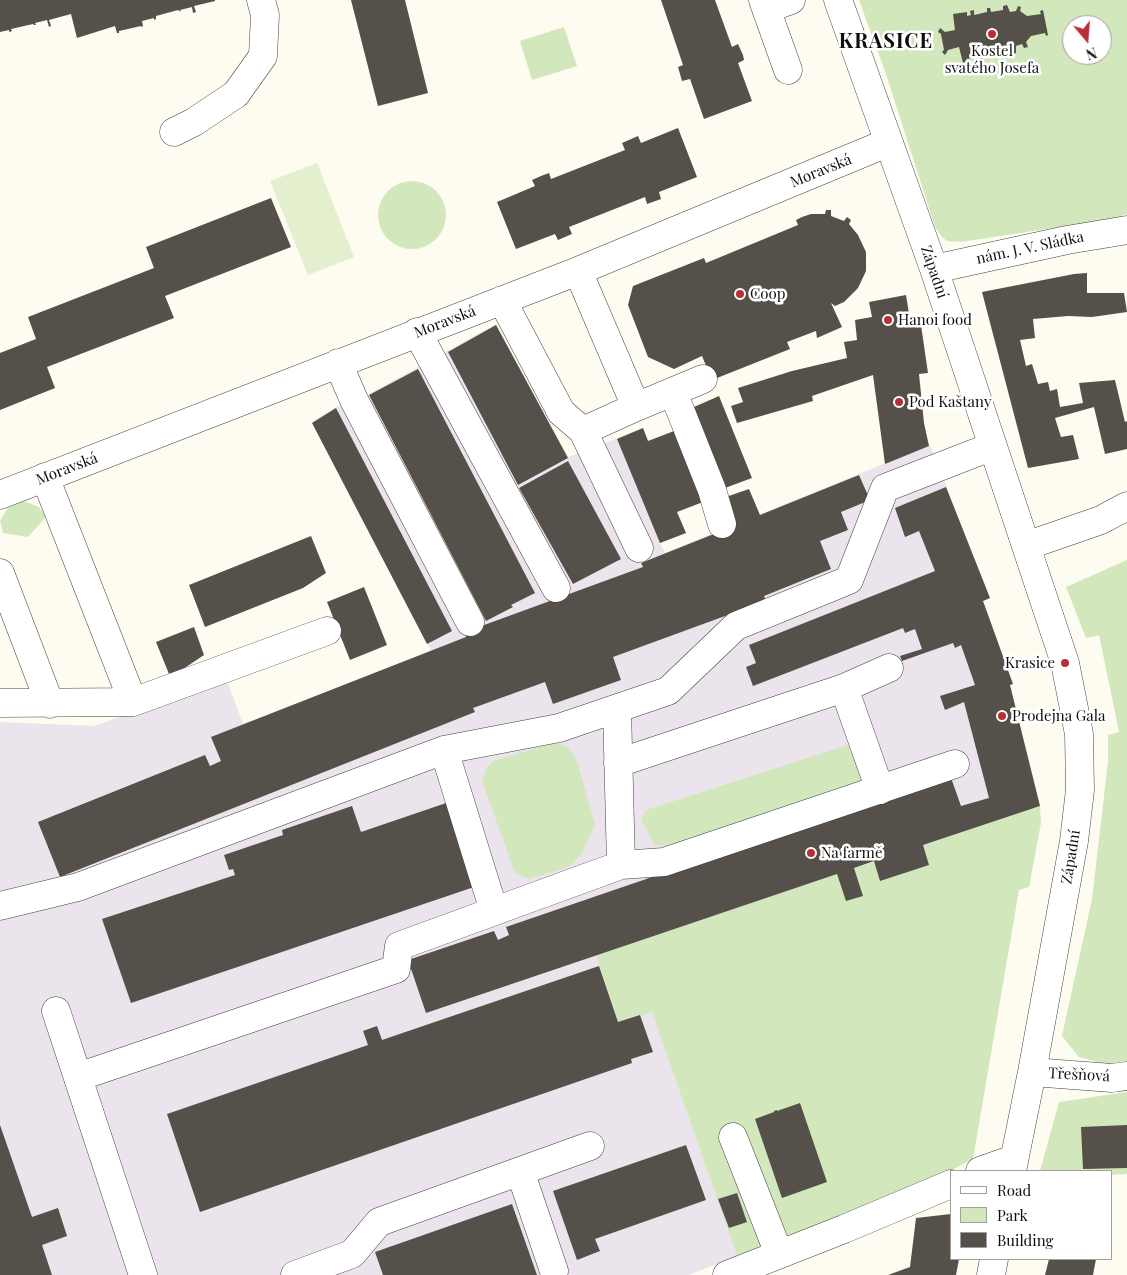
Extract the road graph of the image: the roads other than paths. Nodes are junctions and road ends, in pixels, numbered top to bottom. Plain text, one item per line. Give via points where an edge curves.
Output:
1 (261, 0) edge
2 (838, 0) edge
3 (773, 3) edge
4 (788, 70) dead end
5 (174, 132) dead end
6 (887, 143) junction
7 (1127, 230) edge
8 (934, 269) junction
9 (578, 271) junction
10 (502, 300) junction
11 (417, 332) junction
12 (338, 363) junction
13 (704, 379) dead end
14 (673, 392) junction
15 (636, 407) junction
16 (583, 431) junction
17 (993, 446) junction
18 (45, 477) junction
19 (0, 495) edge
20 (1127, 506) edge
21 (722, 524) dead end
22 (1026, 546) junction
23 (639, 548) dead end
24 (0, 573) edge
25 (556, 588) dead end
26 (470, 622) dead end
27 (327, 630) dead end
28 (889, 668) dead end
29 (844, 688) junction
30 (0, 702) edge
31 (133, 702) junction
32 (50, 704) junction
33 (617, 709) junction
34 (444, 750) junction
35 (618, 764) junction
36 (955, 764) dead end
37 (880, 790) junction
38 (621, 865) junction
39 (2, 899) edge
40 (494, 911) junction
41 (56, 1011) dead end
42 (1032, 1072) junction
43 (1127, 1076) edge
44 (78, 1077) junction
45 (733, 1137) dead end
46 (590, 1146) dead end
47 (1013, 1165) edge
48 (986, 1170) edge
49 (520, 1171) junction
50 (950, 1184) edge
51 (779, 1254) junction
52 (994, 1260) edge
53 (554, 1271) dead end
54 (143, 1275) edge
55 (295, 1275) edge
56 (726, 1275) edge
57 (991, 1275) edge

1 - 5 street via 265,15 263,56 236,94
2 - 6 street, Západní
3 - 4 street
6 - 8 street, Západní
6 - 9 street, Moravská
7 - 8 street, nám. J. V. Sládka
8 - 17 street, Západní
9 - 10 street, Moravská
9 - 15 street
10 - 11 street, Moravská
10 - 16 street via 561,412
11 - 12 street, Moravská
11 - 25 street
12 - 18 street, Moravská
12 - 26 street via 354,400
13 - 14 street
14 - 15 street
14 - 21 street
15 - 16 street
16 - 23 street
17 - 22 street, Západní
17 - 33 street via 885,488 849,580 736,626 668,691
18 - 19 street, Moravská
18 - 31 street
20 - 22 street via 1101,520
22 - 42 street, Západní via 1065,663 1079,734 1080,790
24 - 32 street
27 - 31 street
28 - 29 street
29 - 35 street
29 - 37 street
30 - 32 street
31 - 32 street
33 - 34 street via 559,728
33 - 35 street
34 - 39 street via 78,887
34 - 40 street
35 - 38 street
36 - 37 street
37 - 38 street via 664,862
38 - 40 street
40 - 44 street via 399,946 396,969
41 - 44 street
42 - 43 street, Třešňová via 1112,1078
42 - 47 street, Západní
44 - 54 street
45 - 51 street
46 - 49 street
47 - 48 street
49 - 53 street
49 - 55 street via 379,1222 352,1254
50 - 51 street
51 - 56 street
52 - 57 street

